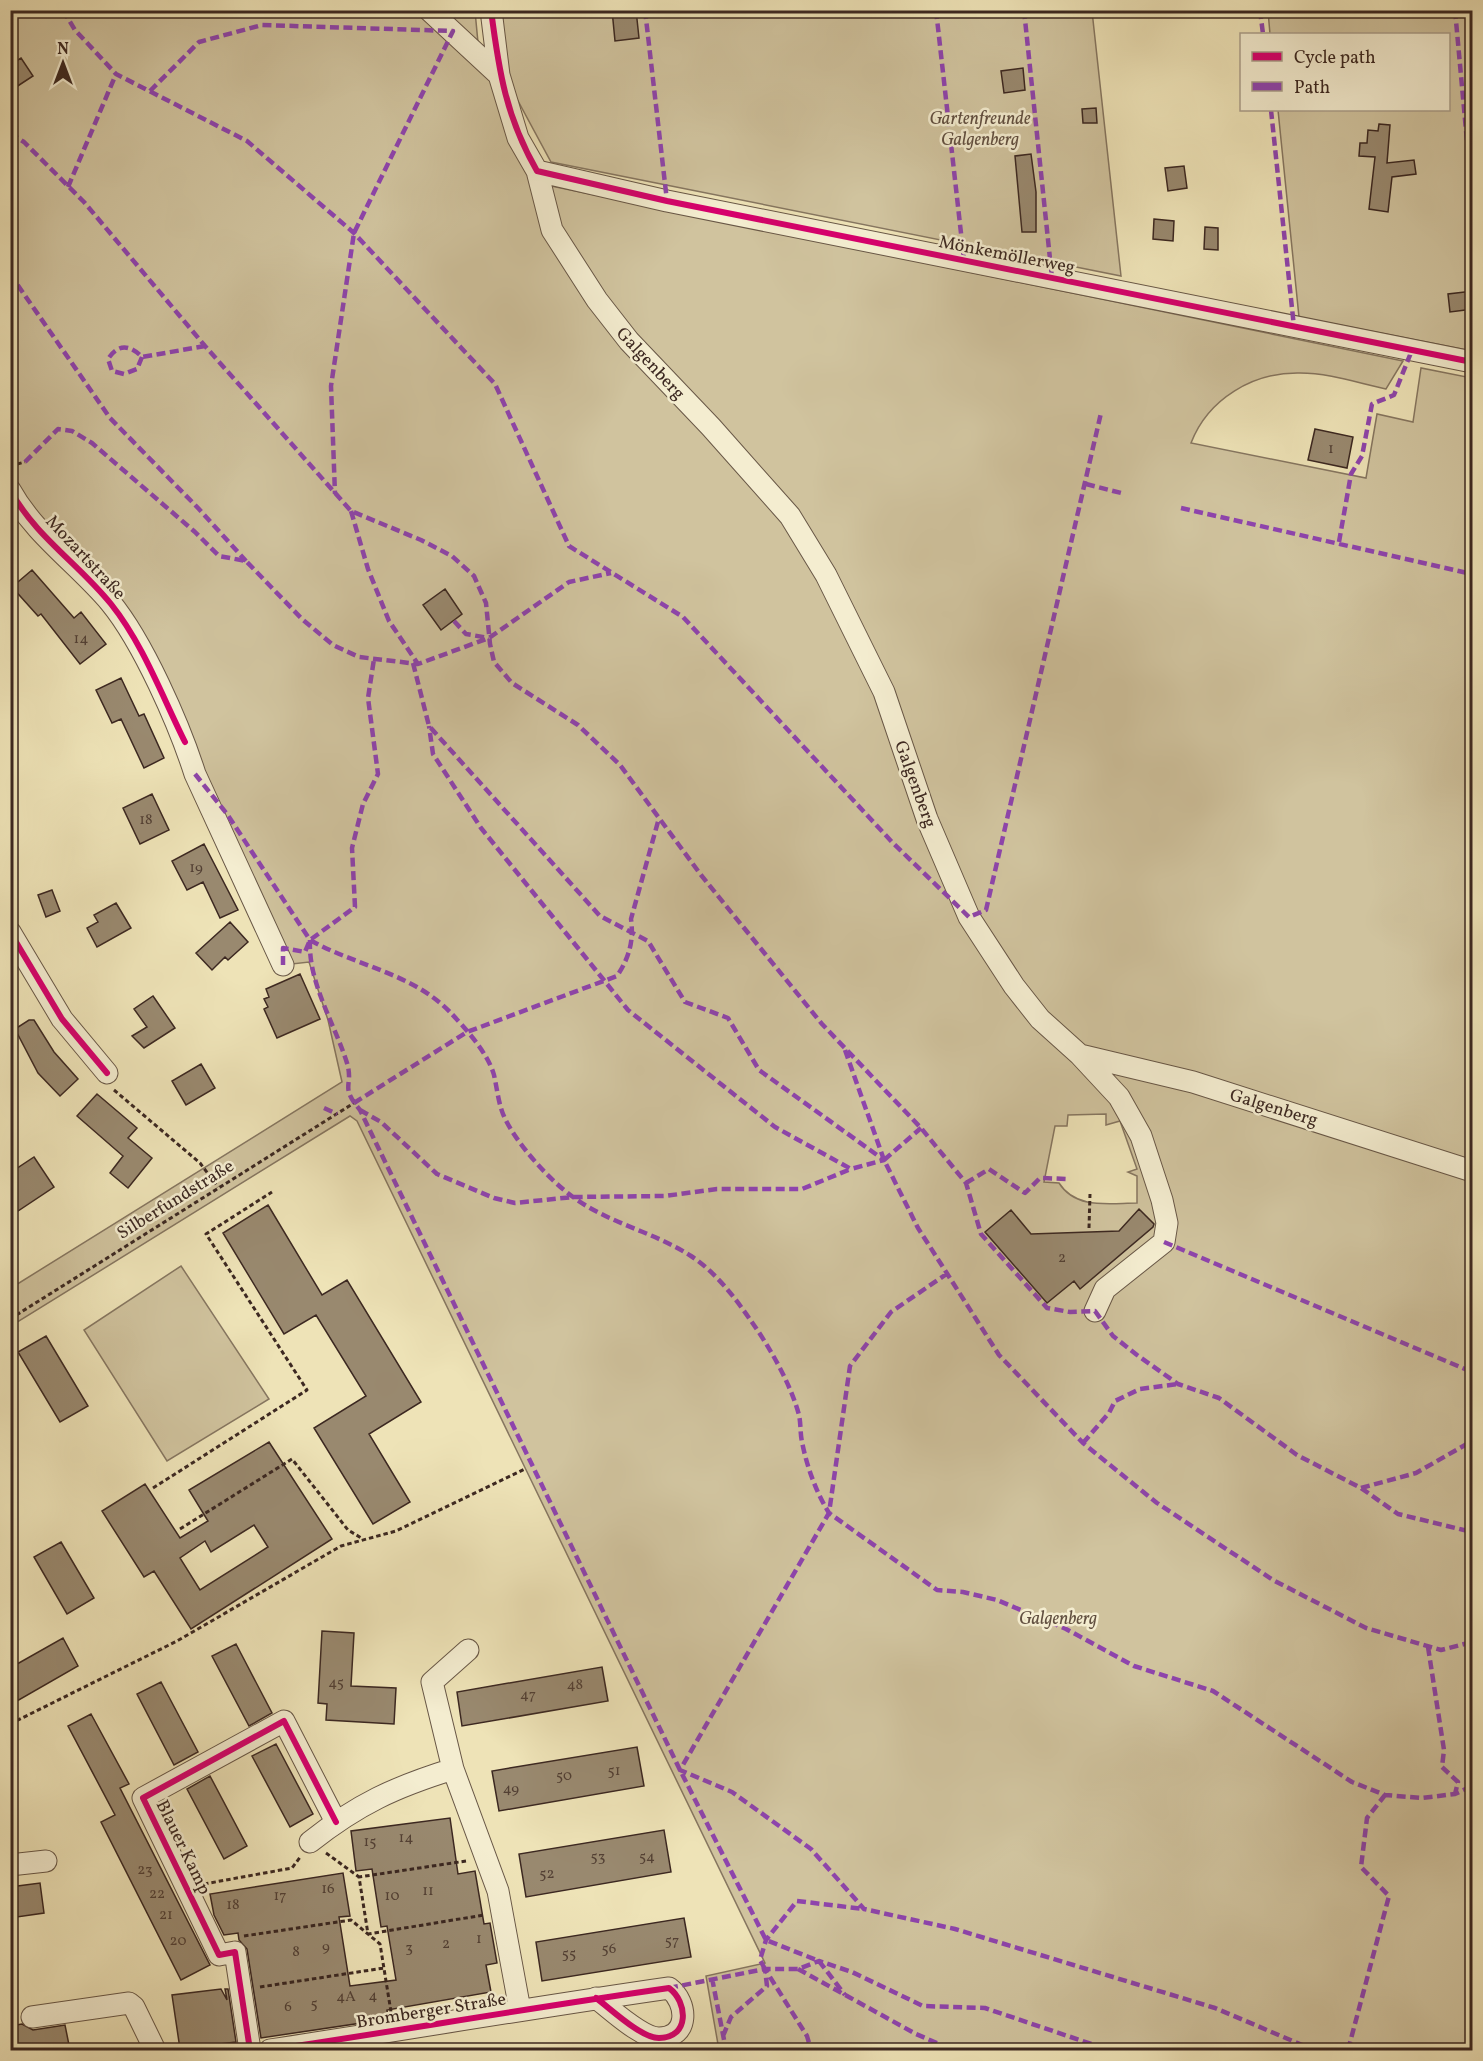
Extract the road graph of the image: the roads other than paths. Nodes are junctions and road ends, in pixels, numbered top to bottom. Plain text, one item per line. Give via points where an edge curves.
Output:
1 (429, 10) edge
2 (491, 10) edge
3 (499, 75) junction
4 (537, 171) junction
5 (1473, 362) edge
6 (10, 490) edge
7 (10, 932) edge
8 (283, 964) dead end
9 (1080, 1055) junction
10 (107, 1073) road end
11 (1473, 1171) edge
12 (1095, 1311) dead end
13 (468, 1650) dead end
14 (453, 1769) junction
15 (336, 1822) junction
16 (310, 1842) road end
17 (46, 1861) dead end
18 (10, 1864) edge
19 (596, 1998) dead end
20 (520, 2010) junction
21 (32, 2017) dead end
22 (155, 2050) edge
23 (250, 2050) edge
24 (270, 2050) edge

1 - 3 street
2 - 3 street, Galgenberg
3 - 4 street, Galgenberg via 518,138
4 - 5 street, Mönkemöllerweg via 667,201
4 - 9 street, Galgenberg via 552,230 597,300 629,341 789,516 826,575 884,692 927,819 969,917 1040,1019
6 - 8 street, Mozartstraße via 54,548 110,602 130,630 185,742 195,774
7 - 10 street via 62,1019
9 - 11 street, Galgenberg via 1193,1082
9 - 12 street via 1119,1096 1141,1136 1167,1223 1164,1242 1105,1289
13 - 14 street via 432,1682
14 - 15 street via 408,1783 358,1806
14 - 20 street via 502,1912
15 - 16 street
15 - 23 street, Blauer Kamp via 284,1721 143,1798 219,1954 234,1952
17 - 18 street
19 - 20 street, Bromberger Straße
20 - 24 street, Bromberger Straße
21 - 22 street via 129,2003

